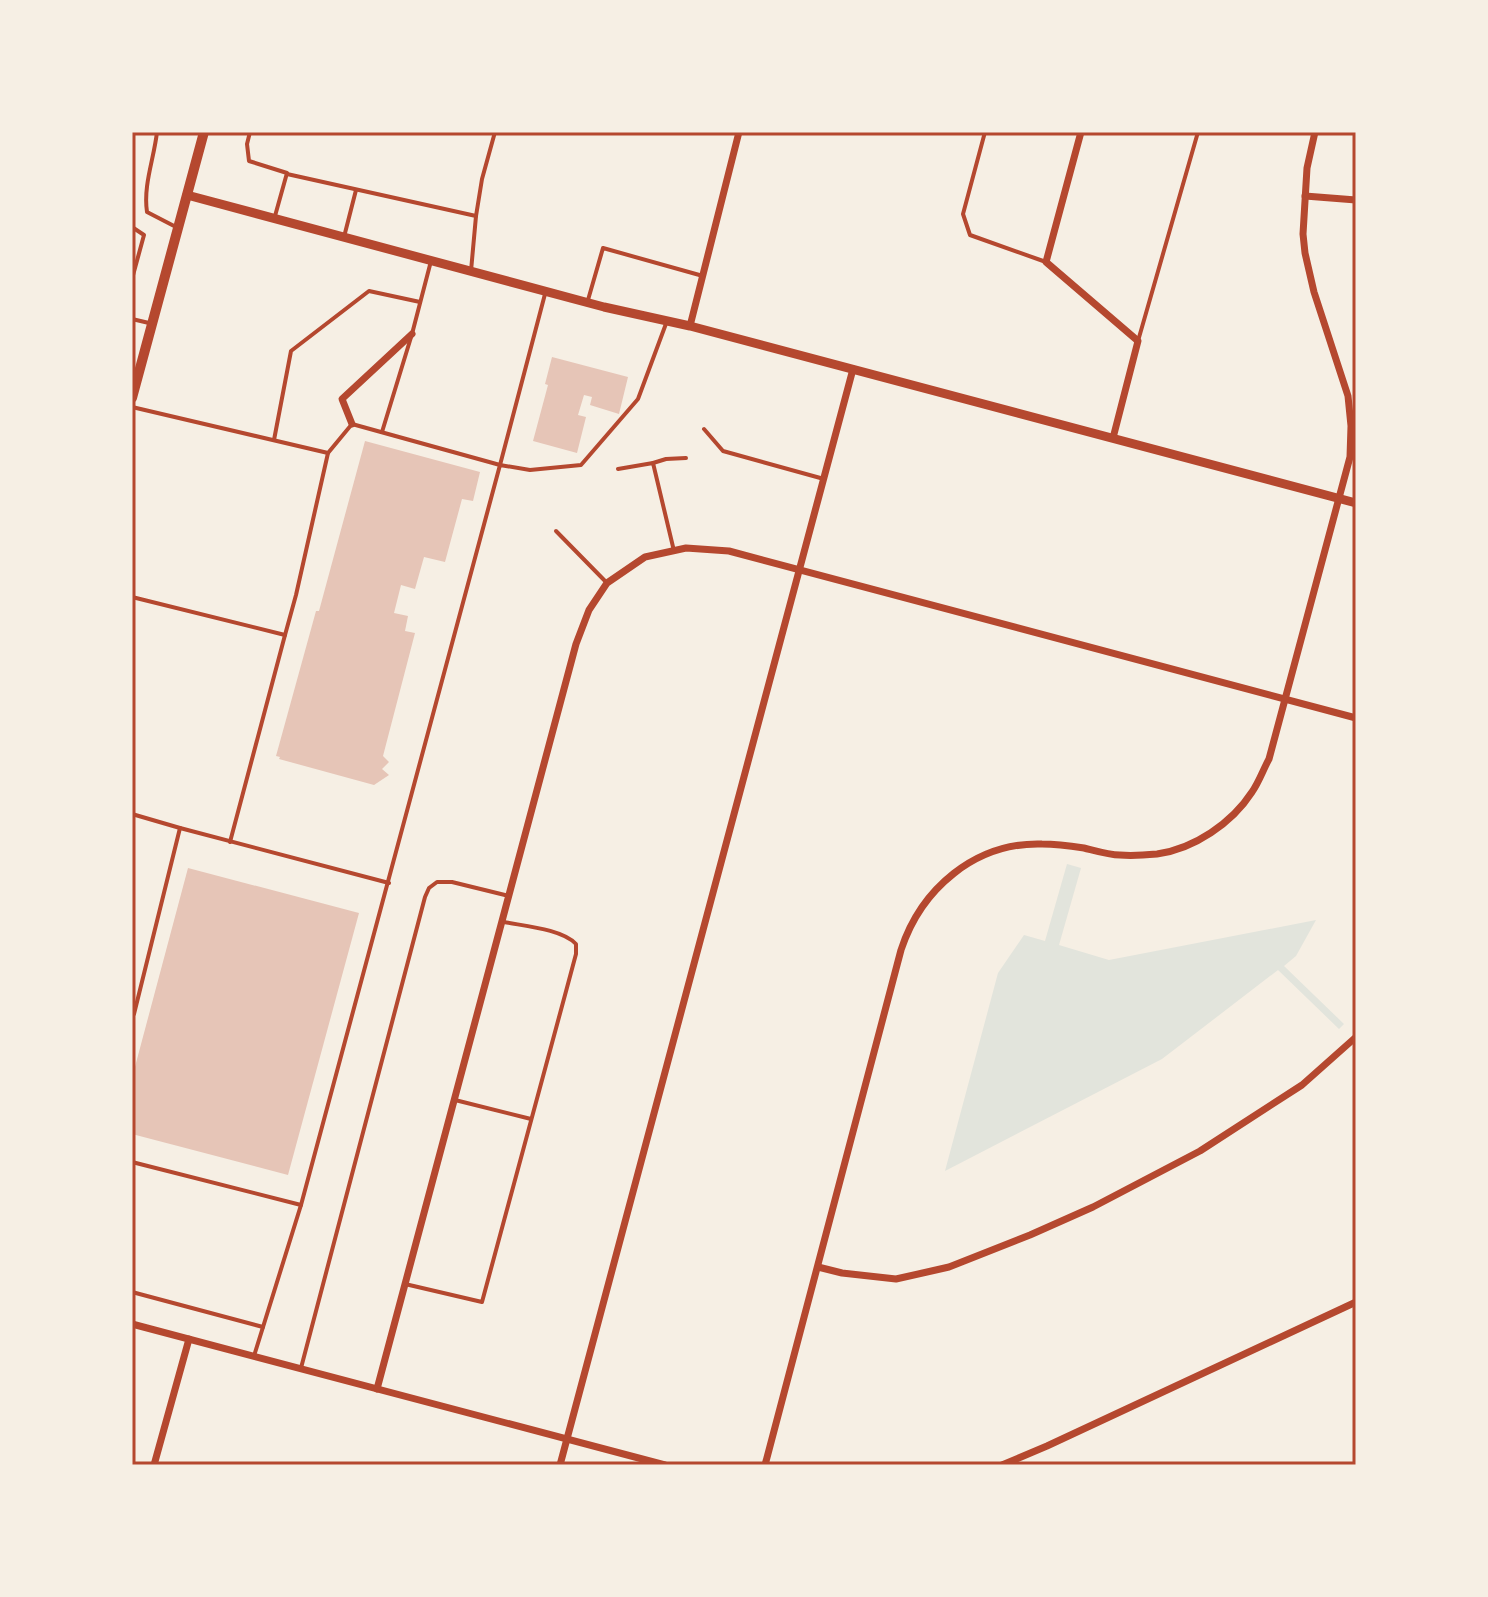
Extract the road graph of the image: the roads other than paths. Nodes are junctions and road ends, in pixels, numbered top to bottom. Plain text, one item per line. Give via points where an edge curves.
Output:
1 (157, 132) edge
2 (204, 132) edge
3 (250, 132) edge
4 (495, 132) edge
5 (739, 132) edge
6 (985, 132) edge
7 (1081, 132) edge
8 (1198, 132) edge
9 (1315, 132) edge
10 (287, 174) junction
11 (356, 190) junction
12 (187, 195) junction
13 (1305, 196) junction
14 (1356, 200) edge
15 (476, 216) junction
16 (274, 219) junction
17 (132, 227) edge
18 (178, 228) junction
19 (344, 237) junction
20 (431, 260) junction
21 (1046, 262) junction
22 (471, 271) junction
23 (703, 276) junction
24 (132, 279) edge
25 (545, 291) junction
26 (420, 302) junction
27 (588, 302) junction
28 (132, 319) edge
29 (667, 321) junction
30 (151, 323) junction
31 (690, 326) junction
32 (412, 334) junction
33 (1138, 341) junction
34 (853, 369) junction
35 (132, 398) edge
36 (132, 407) edge
37 (352, 424) junction
38 (704, 429) dead end
39 (382, 432) junction
40 (1113, 438) junction
41 (274, 440) junction
42 (328, 453) junction
43 (686, 458) dead end
44 (653, 463) junction
45 (500, 465) junction
46 (618, 469) dead end
47 (824, 479) junction
48 (1339, 498) junction
49 (1356, 503) edge
50 (556, 531) dead end
51 (674, 551) junction
52 (800, 568) junction
53 (607, 583) junction
54 (132, 597) edge
55 (285, 635) junction
56 (1286, 699) junction
57 (1356, 718) edge
58 (132, 814) edge
59 (180, 828) junction
60 (230, 842) junction
61 (389, 883) junction
62 (509, 896) junction
63 (502, 922) junction
64 (134, 1014) dead end
65 (1356, 1037) edge
66 (455, 1100) junction
67 (531, 1119) junction
68 (132, 1162) edge
69 (301, 1205) junction
70 (818, 1267) junction
71 (405, 1284) junction
72 (132, 1292) edge
73 (1356, 1302) edge
74 (132, 1324) edge
75 (263, 1327) junction
76 (189, 1339) junction
77 (254, 1356) junction
78 (301, 1368) junction
79 (377, 1389) junction
80 (567, 1439) junction
81 (154, 1465) edge
82 (560, 1465) edge
83 (665, 1465) edge
84 (765, 1465) edge
85 (1002, 1465) edge

1 - 18 lane via 145,195 147,212
2 - 12 main road
3 - 10 lane via 249,161
4 - 15 lane
5 - 23 street
6 - 21 lane via 963,214 970,235
7 - 21 street
8 - 33 lane
9 - 13 street
10 - 11 lane
10 - 16 lane
11 - 15 lane
11 - 19 lane
12 - 16 street
12 - 18 main road
13 - 14 street
13 - 48 street via 1309,272 1348,396 1350,457
15 - 22 lane
16 - 19 street
17 - 24 lane via 144,235
18 - 30 main road
19 - 20 street
20 - 22 street
20 - 26 lane
21 - 33 street
22 - 25 street
23 - 27 lane via 603,248
23 - 31 street
25 - 27 street
25 - 45 lane
26 - 32 lane
26 - 41 lane via 369,291 291,351
27 - 29 street
28 - 30 lane
29 - 31 street
29 - 45 lane via 638,399 581,465 530,470
30 - 35 main road
31 - 34 street
32 - 37 street via 342,399
32 - 39 lane
33 - 40 street
34 - 40 street
34 - 47 street
36 - 41 lane
37 - 39 lane
37 - 42 lane
38 - 47 lane via 723,451
39 - 45 lane
40 - 48 street
41 - 42 lane
42 - 55 lane
43 - 44 lane
44 - 46 lane
44 - 51 lane
45 - 61 lane
47 - 52 street
48 - 49 street
48 - 56 street
50 - 53 lane
51 - 52 street via 729,551
51 - 53 street via 645,557
52 - 56 street
52 - 80 street
53 - 62 street via 576,644
54 - 55 lane
55 - 60 lane
56 - 57 street
56 - 70 street via 1269,759 1251,793 1227,821 1195,842 1160,853 1120,855 1040,844 1004,848 968,862 927,900 901,950
58 - 59 lane
59 - 60 lane
59 - 64 lane
60 - 61 lane
61 - 69 lane
62 - 63 street
62 - 78 lane via 437,882 425,897
63 - 66 street
63 - 67 lane via 558,933 576,944
65 - 70 street via 1302,1085 1200,1151 1030,1235 949,1267 896,1279
66 - 67 lane
66 - 71 street
67 - 71 lane via 482,1302
68 - 69 lane
69 - 75 lane
70 - 84 street
71 - 79 street
72 - 75 lane
73 - 85 street
74 - 76 street
75 - 77 lane
76 - 77 street
76 - 81 street
77 - 78 street
78 - 79 street
79 - 80 street
80 - 82 street
80 - 83 street

